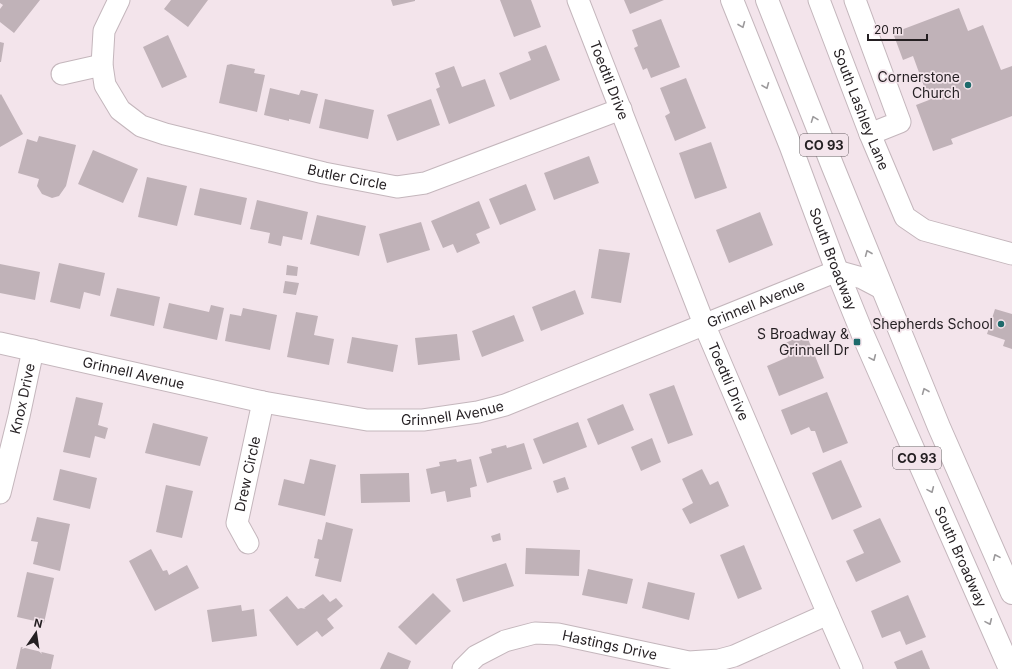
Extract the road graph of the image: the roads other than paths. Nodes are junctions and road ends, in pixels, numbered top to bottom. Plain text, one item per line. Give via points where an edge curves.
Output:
1 (119, 0) edge
2 (578, 0) edge
3 (732, 0) edge
4 (767, 0) edge
5 (819, 0) edge
6 (855, 0) edge
7 (102, 64) junction
8 (62, 74) dead end
9 (621, 109) junction
10 (870, 134) junction
11 (1012, 254) edge
12 (837, 271) junction
13 (883, 289) junction
14 (704, 324) junction
15 (0, 343) edge
16 (33, 350) junction
17 (262, 402) junction
18 (0, 493) edge
19 (248, 543) dead end
20 (1012, 592) edge
21 (828, 614) junction
22 (463, 669) edge
23 (852, 669) edge
24 (1010, 669) edge

1 - 7 street, Butler Circle via 104,31
2 - 9 street, Toedtli Drive
3 -> 12 highway, South Broadway / CO 93
13 -> 4 highway, CO 93
5 - 10 street, South Lashley Lane
6 - 10 street via 900,122
7 - 8 street
7 - 9 street, Butler Circle via 105,85 120,110 141,126 324,173 398,187 425,183
9 - 14 street, Toedtli Drive
10 - 11 street, South Lashley Lane via 905,217 924,230
12 - 13 street via 862,278
12 - 14 street, Grinnell Avenue
12 -> 24 highway, South Broadway / CO 93
20 -> 13 highway, CO 93 via 939,427
14 - 17 street, Grinnell Avenue via 508,404 478,412 423,420 367,420
14 - 21 street, Toedtli Drive
15 - 16 street, Grinnell Avenue
16 - 17 street, Grinnell Avenue
16 - 18 street, Knox Drive
17 - 19 street, Drew Circle via 237,523
21 - 22 street, Hastings Drive via 720,660 689,662 558,634 535,633 505,641 476,656
21 - 23 street, Toedtli Drive

